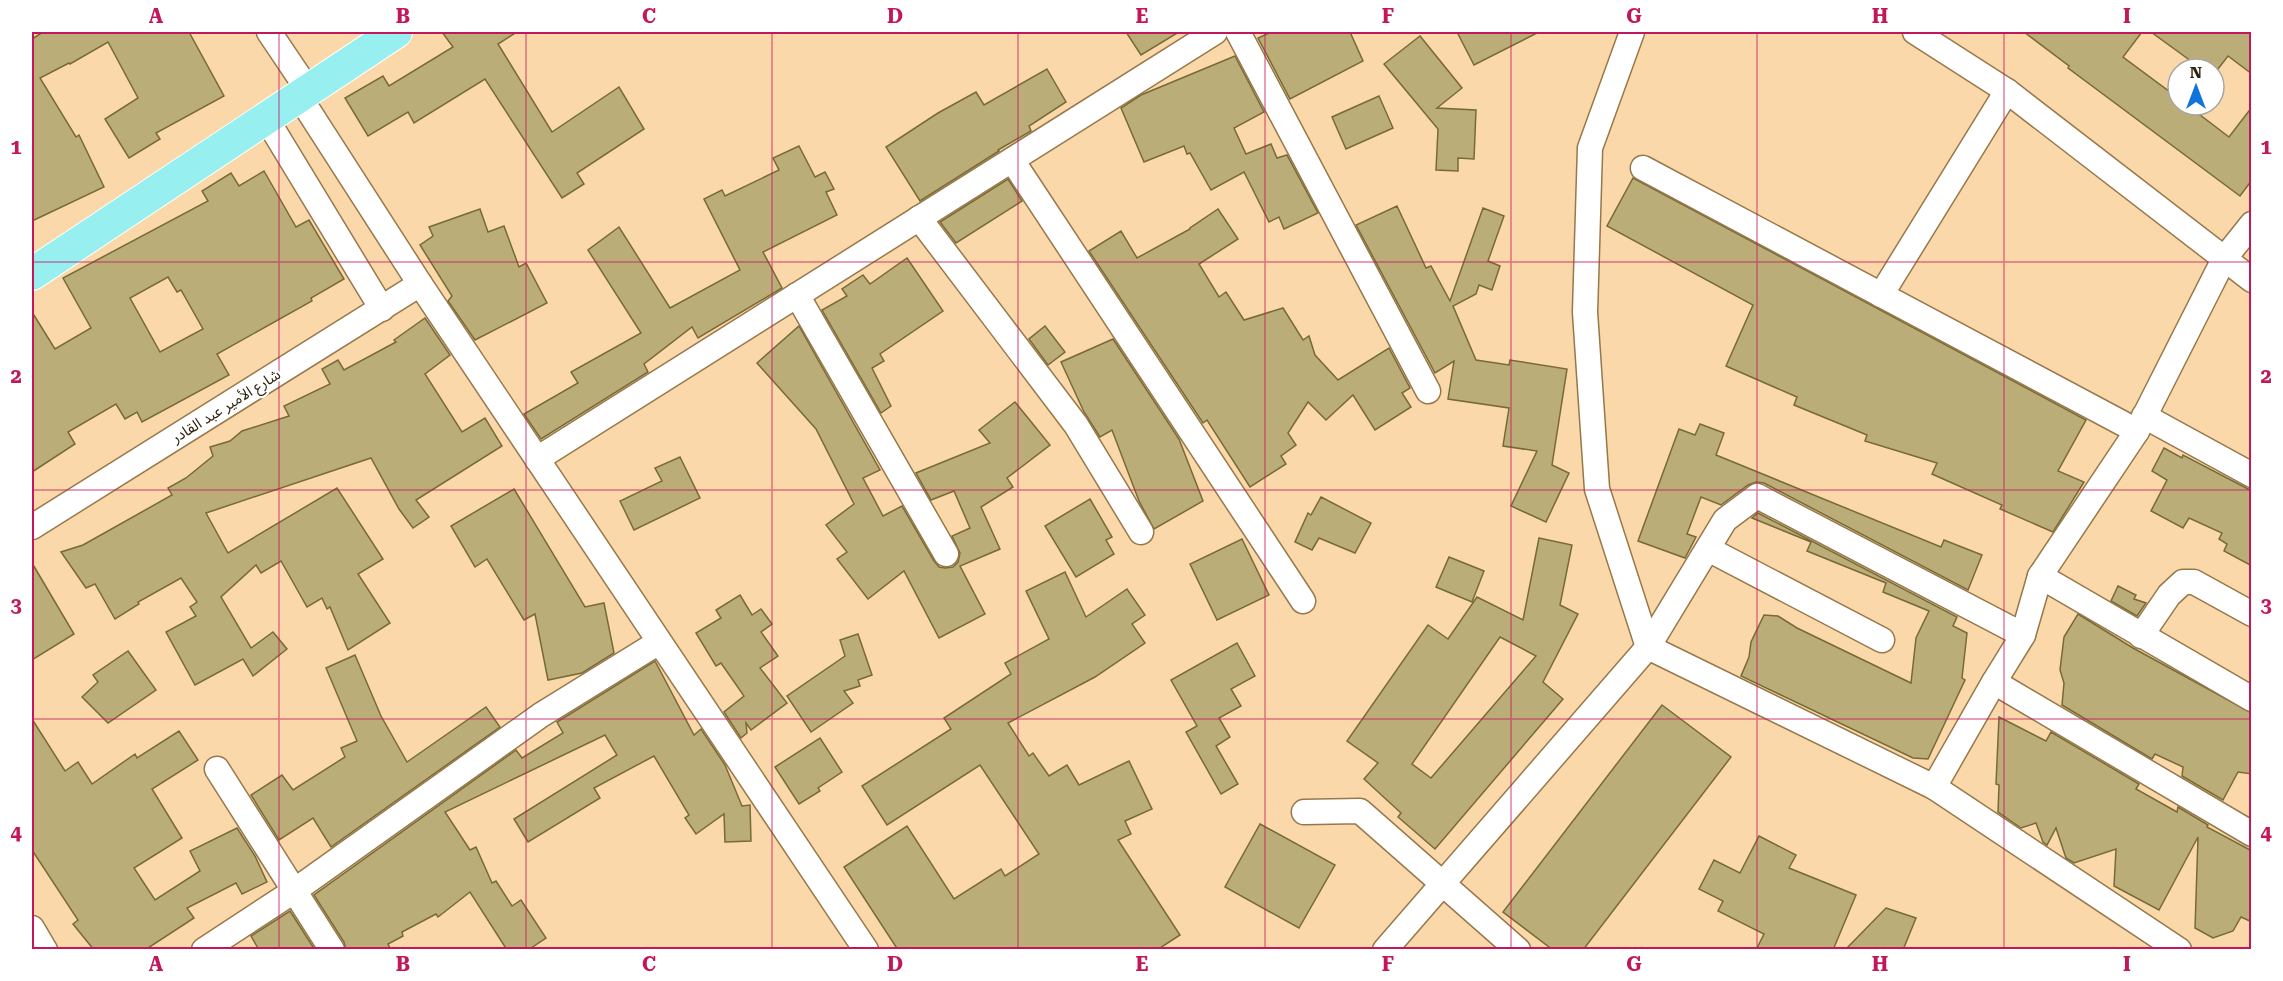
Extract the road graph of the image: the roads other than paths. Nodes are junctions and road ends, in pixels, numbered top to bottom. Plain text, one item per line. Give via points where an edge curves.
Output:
1 (269, 32) edge
2 (396, 32) edge
3 (1215, 32) edge
4 (1238, 32) edge
5 (1632, 32) edge
6 (1915, 32) edge
7 (2007, 91) junction
8 (304, 93) junction
9 (266, 118) junction
10 (1012, 160) junction
11 (1643, 168) dead end
12 (919, 218) junction
13 (2252, 224) edge
14 (2224, 259) junction
15 (32, 274) edge
16 (2252, 280) edge
17 (420, 284) junction
18 (797, 295) junction
19 (1881, 295) junction
20 (382, 309) junction
21 (1428, 391) dead end
22 (2140, 424) junction
23 (537, 459) junction
24 (2252, 475) edge
25 (32, 527) edge
26 (1141, 532) dead end
27 (1708, 549) junction
28 (946, 554) dead end
29 (2040, 576) junction
30 (1303, 601) dead end
31 (2252, 614) edge
32 (2024, 635) junction
33 (2142, 636) junction
34 (1882, 640) dead end
35 (659, 642) junction
36 (1648, 647) junction
37 (1994, 682) junction
38 (2252, 699) edge
39 (217, 769) dead end
40 (1934, 787) junction
41 (1304, 812) dead end
42 (2252, 834) edge
43 (1442, 884) junction
44 (294, 891) junction
45 (32, 928) edge
46 (45, 950) edge
47 (204, 950) edge
48 (332, 950) edge
49 (866, 950) edge
50 (1385, 950) edge
51 (1518, 950) edge
52 (2179, 950) edge

1 - 8 street
2 - 8 main road
3 - 10 street
4 - 21 street
5 - 36 street via 1590,148 1585,312 1597,489
6 - 7 street
7 - 14 street
7 - 19 street
8 - 9 main road
8 - 17 street
9 - 15 main road
9 - 20 street
10 - 12 street
10 - 30 street
11 - 19 street
12 - 18 street
12 - 26 street via 1076,425
13 - 14 street
14 - 16 street
14 - 22 street
17 - 20 street, شارع الأمير عبد القادر
17 - 23 street
18 - 23 street
18 - 28 street
19 - 22 street
20 - 25 street, شارع الأمير عبد القادر
22 - 24 street
22 - 29 street
23 - 35 street
27 - 32 street via 1725,520 1757,496
27 - 34 street
27 - 36 street
29 - 32 street
29 - 33 street
31 - 33 street via 2194,582 2183,582 2169,595
32 - 37 street
33 - 38 street
35 - 44 street via 541,715
35 - 49 street
36 - 40 street
36 - 43 street
37 - 40 street
37 - 42 street
39 - 44 street
40 - 52 street
41 - 43 street via 1360,811
43 - 50 street
43 - 51 street
44 - 47 street
44 - 48 street
45 - 46 street

